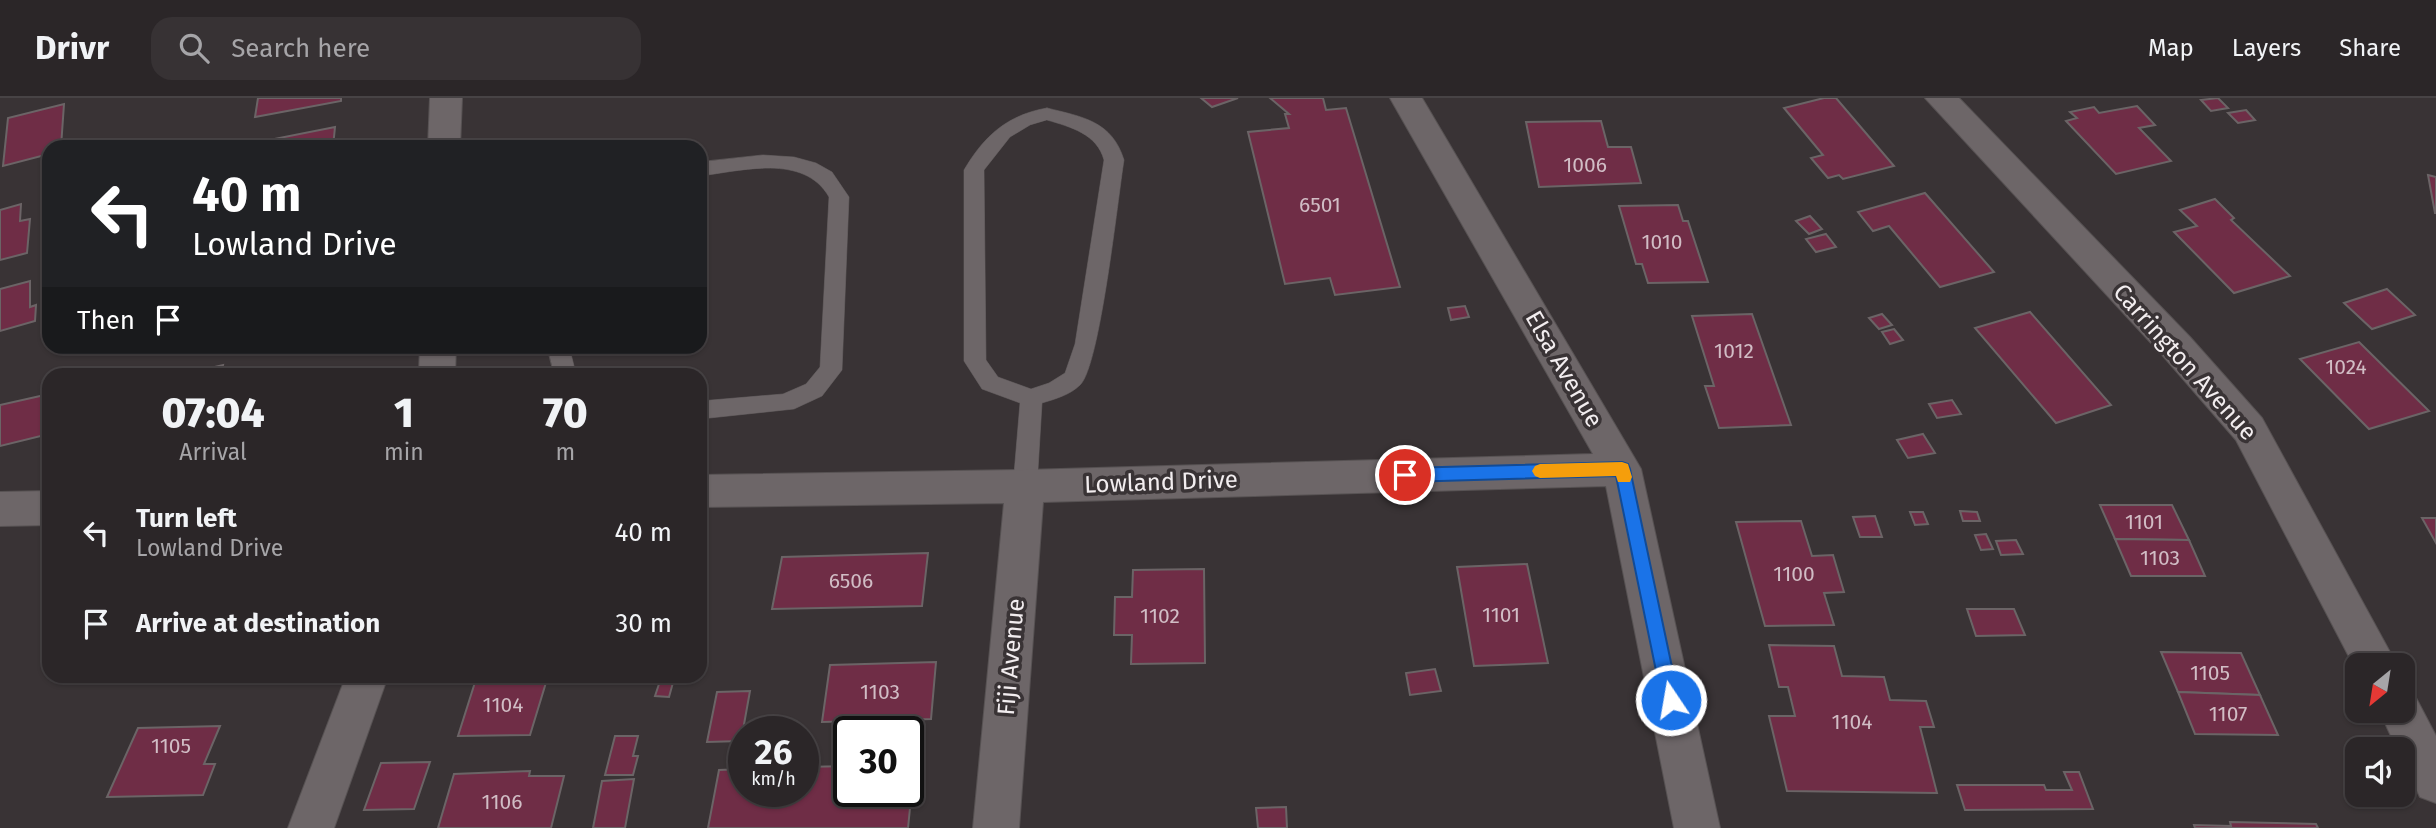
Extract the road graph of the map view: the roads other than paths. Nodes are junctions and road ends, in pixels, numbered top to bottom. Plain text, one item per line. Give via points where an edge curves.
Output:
1 (446, 98) edge
2 (1406, 98) edge
3 (1941, 98) edge
4 (444, 140) edge
5 (707, 168) edge
6 (1031, 398) junction
7 (707, 409) edge
8 (1622, 469) junction
9 (1025, 486) junction
10 (707, 492) edge
11 (42, 508) edge
12 (0, 509) edge
13 (2370, 653) edge
14 (364, 683) edge
15 (2415, 721) edge
16 (2436, 782) edge
17 (311, 828) edge
18 (996, 828) edge
19 (1697, 828) edge

1 - 4 street
2 - 8 street, Elsa Avenue
3 - 13 street, Carrington Avenue via 2249,429
5 - 7 lane via 776,161 802,165 825,176 839,197 831,370 814,390 786,403
6 - 6 lane via 1074,378 1086,344 1114,160 1109,143 1083,124 1047,114 1028,116 999,134 974,170 975,361 990,383
6 - 9 lane
8 - 9 street, Lowland Drive
8 - 19 street, Elsa Avenue
9 - 10 street, Lowland Drive
9 - 18 street, Fiji Avenue
11 - 12 street
14 - 17 street
15 - 16 street

